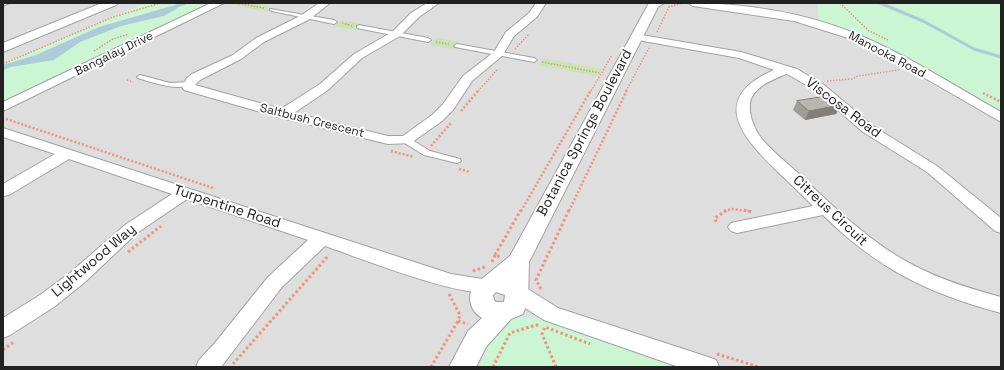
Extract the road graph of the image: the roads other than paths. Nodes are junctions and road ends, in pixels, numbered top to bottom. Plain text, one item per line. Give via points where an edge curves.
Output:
1 (112, 3) edge
2 (219, 3) edge
3 (324, 3) edge
4 (434, 3) edge
5 (541, 3) edge
6 (654, 4) edge
7 (691, 4) edge
8 (766, 8) edge
9 (272, 10) road end
10 (306, 17) junction
11 (334, 22) road end
12 (359, 27) road end
13 (396, 34) junction
14 (636, 37) junction
15 (428, 40) road end
16 (457, 46) road end
17 (3, 48) edge
18 (504, 55) junction
19 (534, 60) road end
20 (786, 69) junction
21 (140, 77) dead end
22 (188, 84) junction
23 (5, 107) edge
24 (283, 114) junction
25 (1001, 118) edge
26 (3, 132) edge
27 (406, 140) junction
28 (67, 154) junction
29 (457, 161) dead end
30 (3, 191) edge
31 (184, 193) junction
32 (826, 209) junction
33 (737, 227) dead end
34 (1001, 227) edge
35 (325, 247) junction
36 (518, 262) junction
37 (516, 292) junction
38 (491, 301) junction
39 (1001, 305) edge
40 (548, 321) junction
41 (3, 329) edge
42 (207, 367) edge
43 (462, 367) edge
44 (708, 367) edge

1 - 17 street
2 - 23 street, Bangalay Drive
3 - 10 street
4 - 13 street via 415,15
5 - 18 street via 533,15 513,31
6 - 14 street, Botanica Springs Boulevard
7 - 8 street, Manooka Road
8 - 25 street, Manooka Road via 848,34
9 - 10 lane
10 - 11 lane
10 - 22 street via 271,34 237,57 196,77
12 - 13 lane
13 - 15 lane
13 - 24 street via 358,56 324,87
14 - 20 street, Viscosa Road via 741,55
14 - 36 street, Botanica Springs Boulevard
16 - 18 lane
18 - 19 lane
18 - 27 street via 467,79 448,107
20 - 32 street, Citreus Circuit via 757,83 748,94 744,101 746,123 753,136 766,150
20 - 34 street, Viscosa Road via 812,84 868,129 932,169
21 - 22 lane via 170,85
22 - 24 street, Saltbush Crescent via 193,90
24 - 27 street, Saltbush Crescent via 388,140
26 - 28 street, Turpentine Road
27 - 29 lane via 426,152
28 - 30 street
28 - 31 street, Turpentine Road
31 - 35 street, Turpentine Road
31 - 41 street, Lightwood Way via 131,228 78,277 47,301
32 - 33 street
32 - 39 street, Citreus Circuit via 861,241 908,272 946,289
35 - 38 street, Turpentine Road via 451,281
35 - 42 street via 275,282
36 - 37 street, Botanica Springs Boulevard
36 - 38 street, Botanica Springs Boulevard via 505,274
37 - 38 street via 512,287 501,283
37 - 40 street
38 - 40 street
38 - 43 street, Botanica Springs Boulevard via 477,340
40 - 44 street

